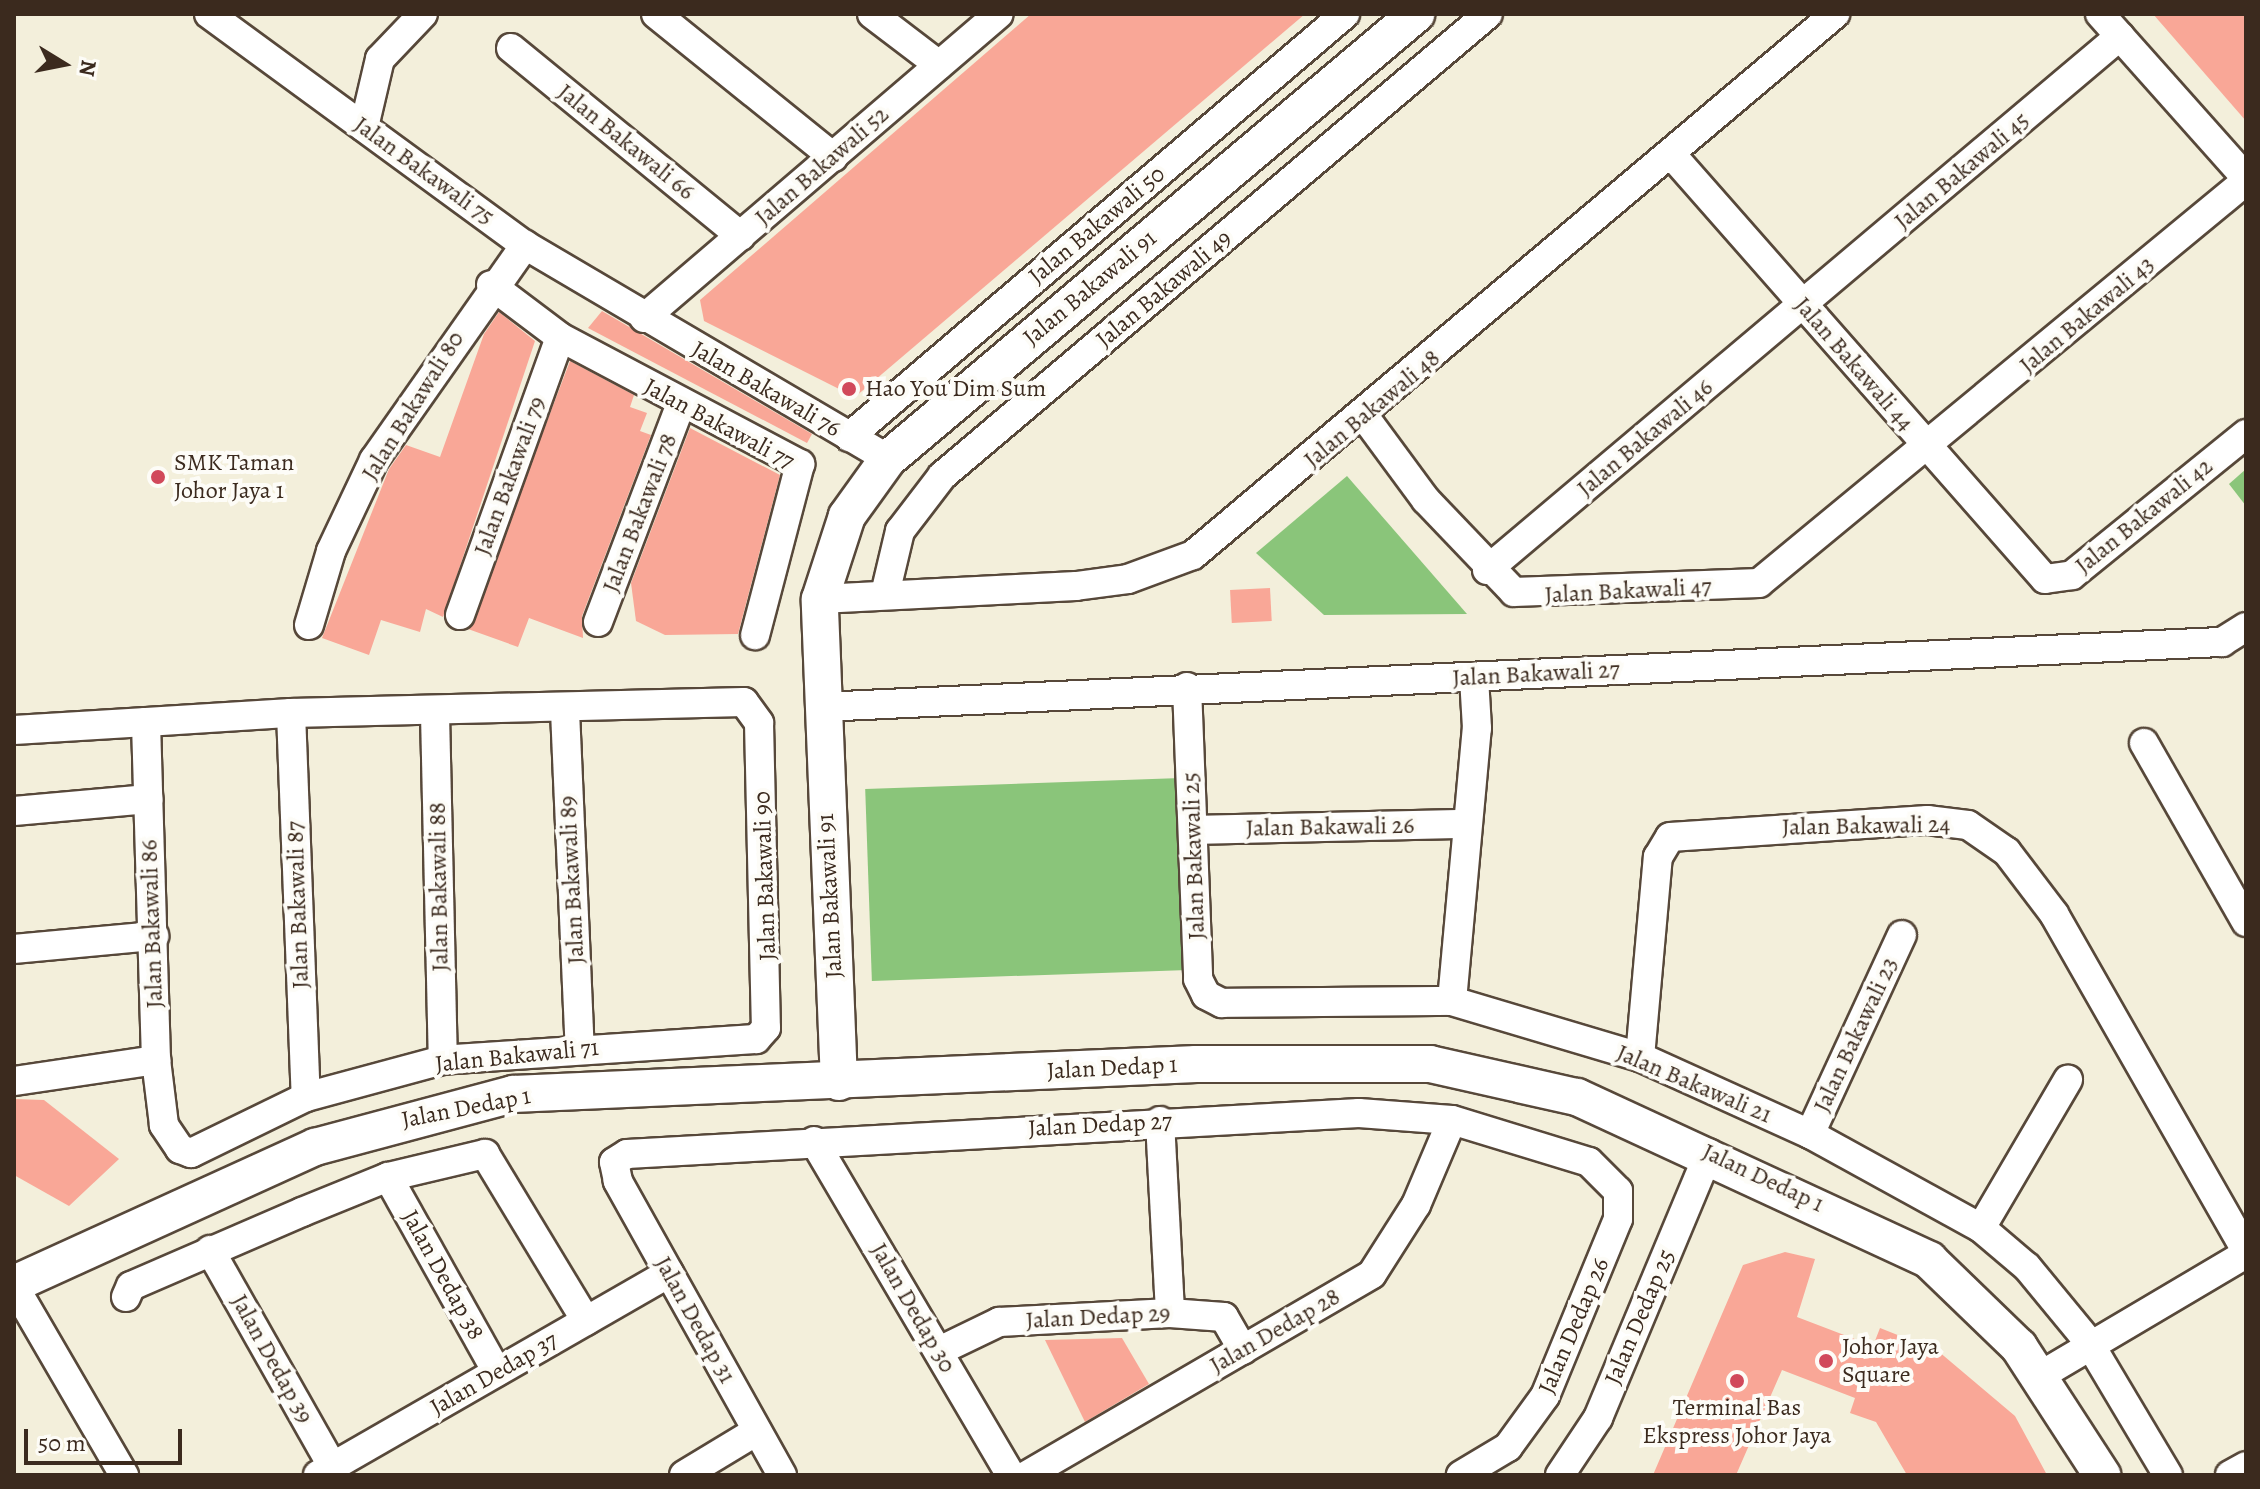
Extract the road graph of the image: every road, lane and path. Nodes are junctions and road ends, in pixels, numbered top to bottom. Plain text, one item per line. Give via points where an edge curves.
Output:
1 (209, 14) edge
2 (423, 14) edge
3 (656, 14) edge
4 (872, 14) edge
5 (999, 14) edge
6 (1345, 14) edge
7 (1416, 14) edge
8 (1488, 14) edge
9 (1835, 14) edge
10 (2100, 14) edge
11 (2120, 36) junction
12 (511, 48) dead end
13 (939, 65) junction
14 (364, 127) junction
15 (1671, 154) junction
16 (833, 157) junction
17 (2246, 180) edge
18 (741, 236) junction
19 (525, 245) junction
20 (491, 285) junction
21 (1803, 306) junction
22 (644, 318) junction
23 (560, 337) junction
24 (681, 404) junction
25 (1364, 416) junction
26 (2246, 434) edge
27 (849, 437) junction
28 (1928, 449) junction
29 (888, 459) junction
30 (1487, 570) junction
31 (2037, 574) joint
32 (885, 594) junction
33 (820, 599) junction
34 (460, 615) dead end
35 (598, 622) dead end
36 (309, 625) dead end
37 (2245, 630) edge
38 (755, 635) dead end
39 (1474, 677) junction
40 (1187, 687) junction
41 (821, 707) junction
42 (565, 711) junction
43 (291, 713) junction
44 (435, 714) junction
45 (146, 722) junction
46 (14, 730) edge
47 (2144, 743) dead end
48 (148, 799) junction
49 (14, 811) edge
50 (1466, 824) junction
51 (1194, 830) junction
52 (2246, 922) edge
53 (1902, 935) dead end
54 (154, 936) junction
55 (14, 949) edge
56 (1452, 1001) junction
57 (1231, 1003) joint
58 (756, 1039) joint
59 (580, 1048) junction
60 (1640, 1057) junction
61 (156, 1060) junction
62 (443, 1060) junction
63 (2068, 1080) dead end
64 (14, 1081) edge
65 (839, 1082) junction
66 (306, 1097) junction
67 (1452, 1120) junction
68 (1160, 1121) junction
69 (164, 1125) joint
70 (1810, 1134) junction
71 (814, 1141) junction
72 (1709, 1153) junction
73 (1582, 1160) joint
74 (614, 1162) joint
75 (388, 1177) junction
76 (1981, 1228) junction
77 (210, 1250) junction
78 (2246, 1252) edge
79 (669, 1273) junction
80 (14, 1285) edge
81 (126, 1297) dead end
82 (1170, 1313) junction
83 (586, 1321) junction
84 (2088, 1341) junction
85 (1243, 1350) junction
86 (939, 1351) junction
87 (497, 1372) junction
88 (2038, 1377) junction
89 (757, 1431) junction
90 (2246, 1466) edge
91 (326, 1471) edge
92 (1570, 1471) edge
93 (124, 1475) edge
94 (684, 1475) edge
95 (782, 1475) edge
96 (1011, 1475) edge
97 (1027, 1475) edge
98 (1461, 1475) edge
99 (2102, 1475) edge
100 (2168, 1475) edge
101 (2230, 1475) edge

1 - 14 street, Jalan Bakawali 75
2 - 14 street via 380,59
3 - 16 street
4 - 13 street
5 - 13 street, Jalan Bakawali 52
6 - 27 street, Jalan Bakawali 50
7 - 29 main road, Jalan Bakawali 91
8 - 32 street, Jalan Bakawali 49 via 942,476 900,531
9 - 15 street, Jalan Bakawali 48
10 - 11 street
11 - 17 street
11 - 21 street, Jalan Bakawali 45
12 - 18 street, Jalan Bakawali 66
13 - 16 street, Jalan Bakawali 52
14 - 19 street, Jalan Bakawali 75
15 - 21 street, Jalan Bakawali 44
15 - 25 street, Jalan Bakawali 48
16 - 18 street, Jalan Bakawali 52
17 - 28 street, Jalan Bakawali 43
18 - 22 street, Jalan Bakawali 52
19 - 20 street, Jalan Bakawali 80
19 - 22 street, Jalan Bakawali 75
20 - 23 street, Jalan Bakawali 77
20 - 36 street, Jalan Bakawali 80 via 374,460 331,551
21 - 28 street, Jalan Bakawali 44
21 - 30 street, Jalan Bakawali 46
22 - 27 street, Jalan Bakawali 76
23 - 24 street, Jalan Bakawali 77
23 - 34 street, Jalan Bakawali 79
24 - 35 street, Jalan Bakawali 78
24 - 38 street, Jalan Bakawali 77 via 795,460 802,470
25 - 30 street, Jalan Bakawali 47
25 - 32 street, Jalan Bakawali 48 via 1224,535 1159,570 1076,586
26 - 31 street, Jalan Bakawali 42 via 2072,575 2054,581
27 - 29 street, Jalan Bakawali 76
28 - 30 street, Jalan Bakawali 47 via 1759,583 1528,596
28 - 31 street, Jalan Bakawali 44
29 - 33 main road, Jalan Bakawali 91 via 841,527
32 - 33 street, Jalan Bakawali 48
33 - 41 main road, Jalan Bakawali 91
37 - 39 street, Jalan Bakawali 27 via 2222,642
39 - 40 street, Jalan Bakawali 27
39 - 50 street via 1477,728
40 - 41 street, Jalan Bakawali 27
40 - 51 street, Jalan Bakawali 25
41 - 65 main road, Jalan Bakawali 91
42 - 44 street
42 - 58 street, Jalan Bakawali 90 via 744,702 755,710 771,1012
42 - 59 street, Jalan Bakawali 89
43 - 44 street
43 - 45 street
43 - 66 street, Jalan Bakawali 87
44 - 62 street, Jalan Bakawali 88
45 - 46 street
45 - 48 street, Jalan Bakawali 86
47 - 52 street
48 - 49 street
48 - 54 street, Jalan Bakawali 86
50 - 51 street, Jalan Bakawali 26
50 - 56 street
51 - 57 street, Jalan Bakawali 25 via 1198,979 1206,995
53 - 70 street, Jalan Bakawali 23
54 - 55 street
54 - 61 street, Jalan Bakawali 86
56 - 57 street, Jalan Bakawali 21
56 - 60 street, Jalan Bakawali 21
58 - 59 street, Jalan Bakawali 71
59 - 62 street, Jalan Bakawali 71
60 - 70 street, Jalan Bakawali 21
60 - 78 street, Jalan Bakawali 24 via 1658,857 1670,837 1927,820 1968,825 2007,852 2054,914
61 - 64 street
61 - 69 street, Jalan Bakawali 86
62 - 66 street, Jalan Bakawali 71
63 - 76 street
65 - 72 main road, Jalan Dedap 1 via 1196,1064 1430,1064 1577,1097
65 - 80 main road, Jalan Dedap 1 via 513,1094 422,1112 315,1147
66 - 69 street, Jalan Bakawali 71 via 191,1153 180,1149
67 - 68 street, Jalan Dedap 27 via 1359,1113
67 - 73 street, Jalan Dedap 27
67 - 85 street, Jalan Dedap 28 via 1382,1265
68 - 71 street, Jalan Dedap 27
68 - 82 street
70 - 76 street, Jalan Bakawali 21
71 - 74 street, Jalan Dedap 27 via 627,1154
71 - 86 street, Jalan Dedap 30
72 - 88 main road, Jalan Dedap 1 via 1929,1260 1999,1324
72 - 92 street, Jalan Dedap 25 via 1598,1418
73 - 98 street, Jalan Dedap 26 via 1602,1169 1618,1191 1618,1219 1600,1268 1543,1401 1508,1447
74 - 79 street, Jalan Dedap 31
75 - 77 street
75 - 83 street via 485,1154
75 - 87 street, Jalan Dedap 38
76 - 84 street, Jalan Bakawali 21 via 2027,1267
77 - 81 street via 131,1286
77 - 91 street, Jalan Dedap 39
78 - 84 street
79 - 83 street, Jalan Dedap 37
79 - 89 street, Jalan Dedap 31
80 - 93 street
82 - 85 street, Jalan Dedap 29 via 1224,1317
82 - 86 street, Jalan Dedap 29 via 999,1322
83 - 87 street, Jalan Dedap 37
84 - 88 street
84 - 100 street, Jalan Bakawali 21
85 - 97 street, Jalan Dedap 28
86 - 96 street, Jalan Dedap 30
87 - 91 street, Jalan Dedap 37
88 - 99 main road, Jalan Dedap 1
89 - 94 street
89 - 95 street, Jalan Dedap 31
90 - 101 street

